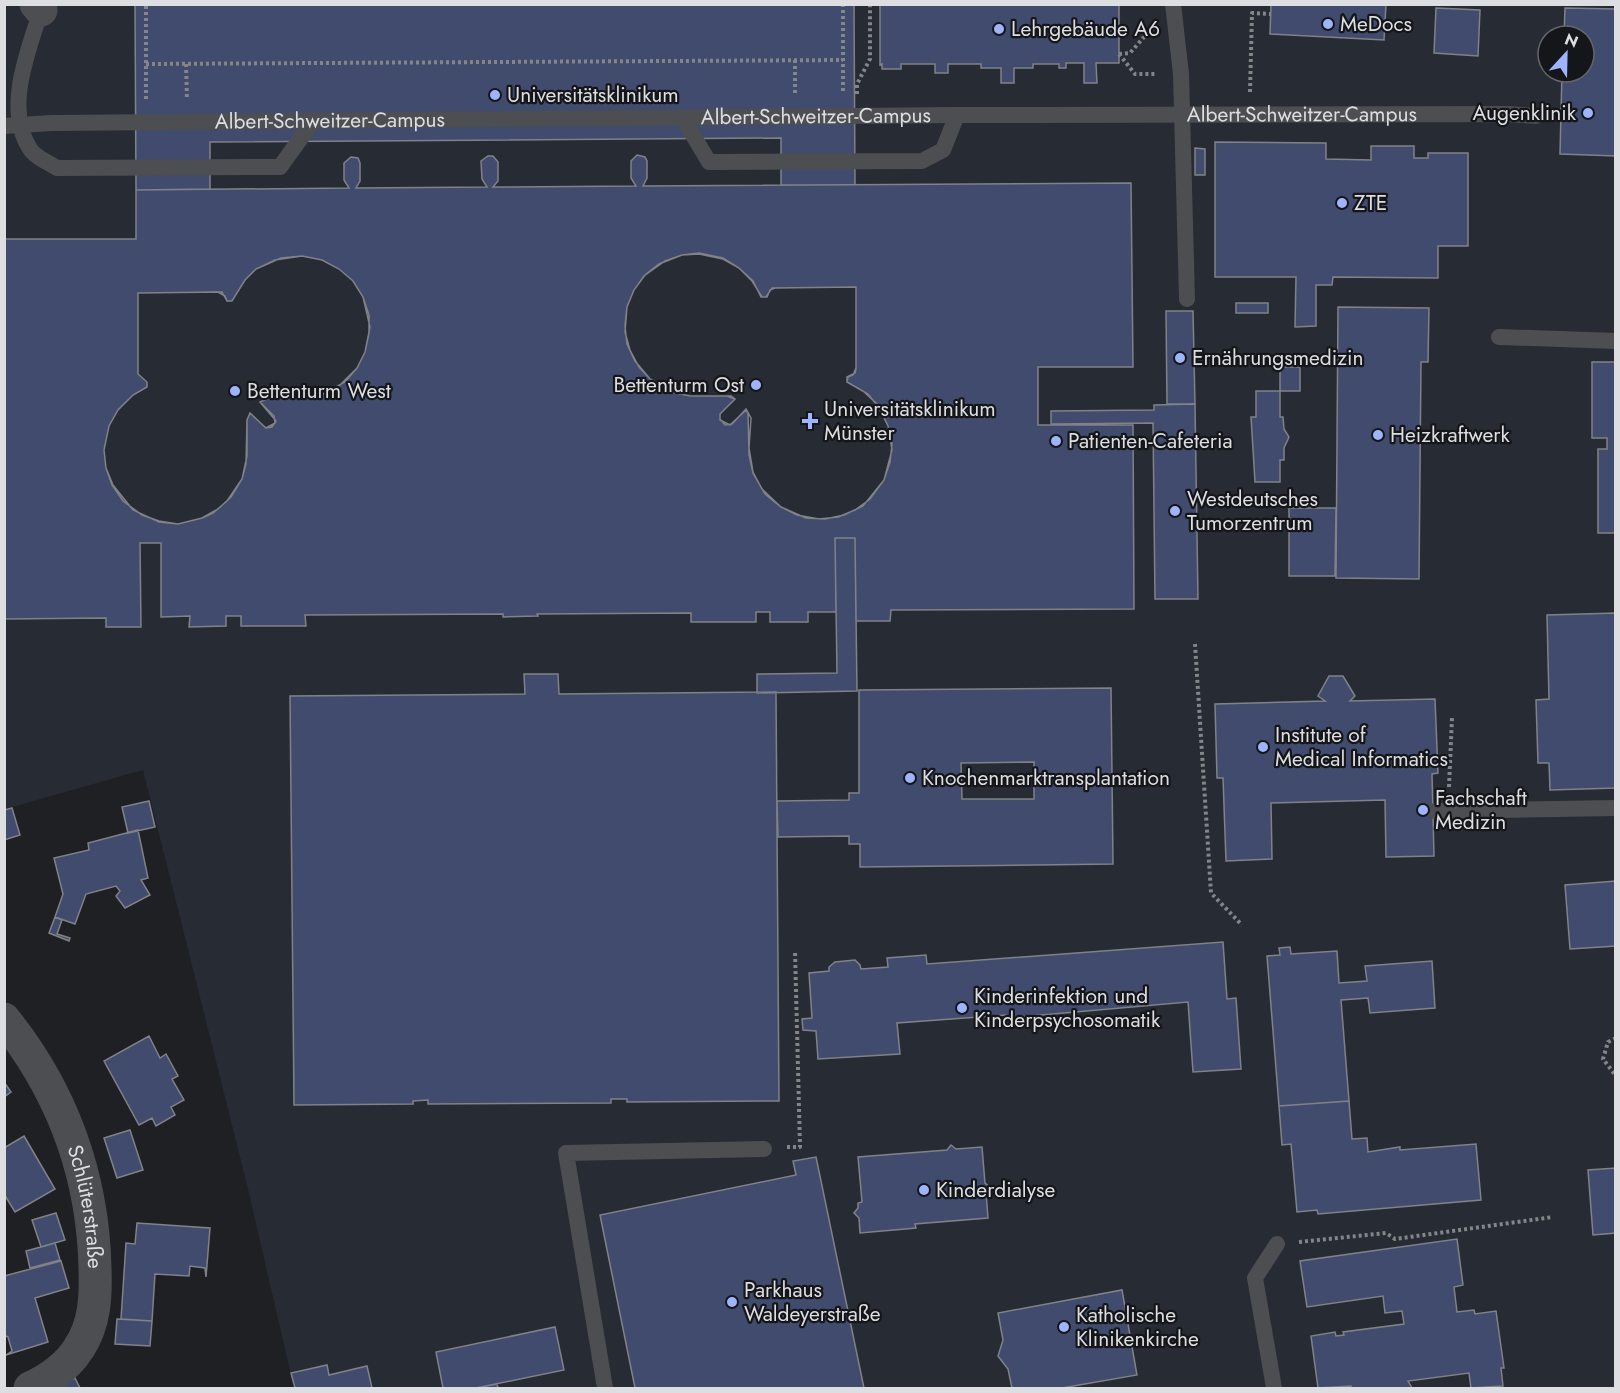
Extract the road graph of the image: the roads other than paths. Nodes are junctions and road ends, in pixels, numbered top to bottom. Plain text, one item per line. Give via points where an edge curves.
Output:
1 (1173, 4) edge
2 (39, 7) edge
3 (957, 115) junction
4 (1182, 115) junction
5 (1536, 116) dead end
6 (682, 117) junction
7 (314, 120) junction
8 (12, 126) edge
9 (1187, 299) dead end
10 (1499, 336) dead end
11 (1616, 341) edge
12 (1616, 808) edge
13 (1434, 811) dead end
14 (4, 1019) edge
15 (764, 1149) road end
16 (1277, 1244) road end
17 (30, 1389) edge
18 (605, 1389) edge
19 (1274, 1389) edge

1 - 4 lane
2 - 8 lane
3 - 4 lane, Albert-Schweitzer-Campus
3 - 6 lane, Albert-Schweitzer-Campus
3 - 6 lane via 943,150 922,161 864,162 709,162
4 - 5 lane, Albert-Schweitzer-Campus
4 - 9 lane
6 - 7 lane, Albert-Schweitzer-Campus
7 - 8 lane, Albert-Schweitzer-Campus
7 - 8 lane via 280,167 231,168 57,168 31,152
10 - 11 lane
12 - 13 lane
14 - 17 street, Schlüterstraße via 36,1063 66,1120 85,1181 94,1248 95,1293 88,1331 70,1360
15 - 18 lane via 566,1153
16 - 19 lane via 1255,1278

